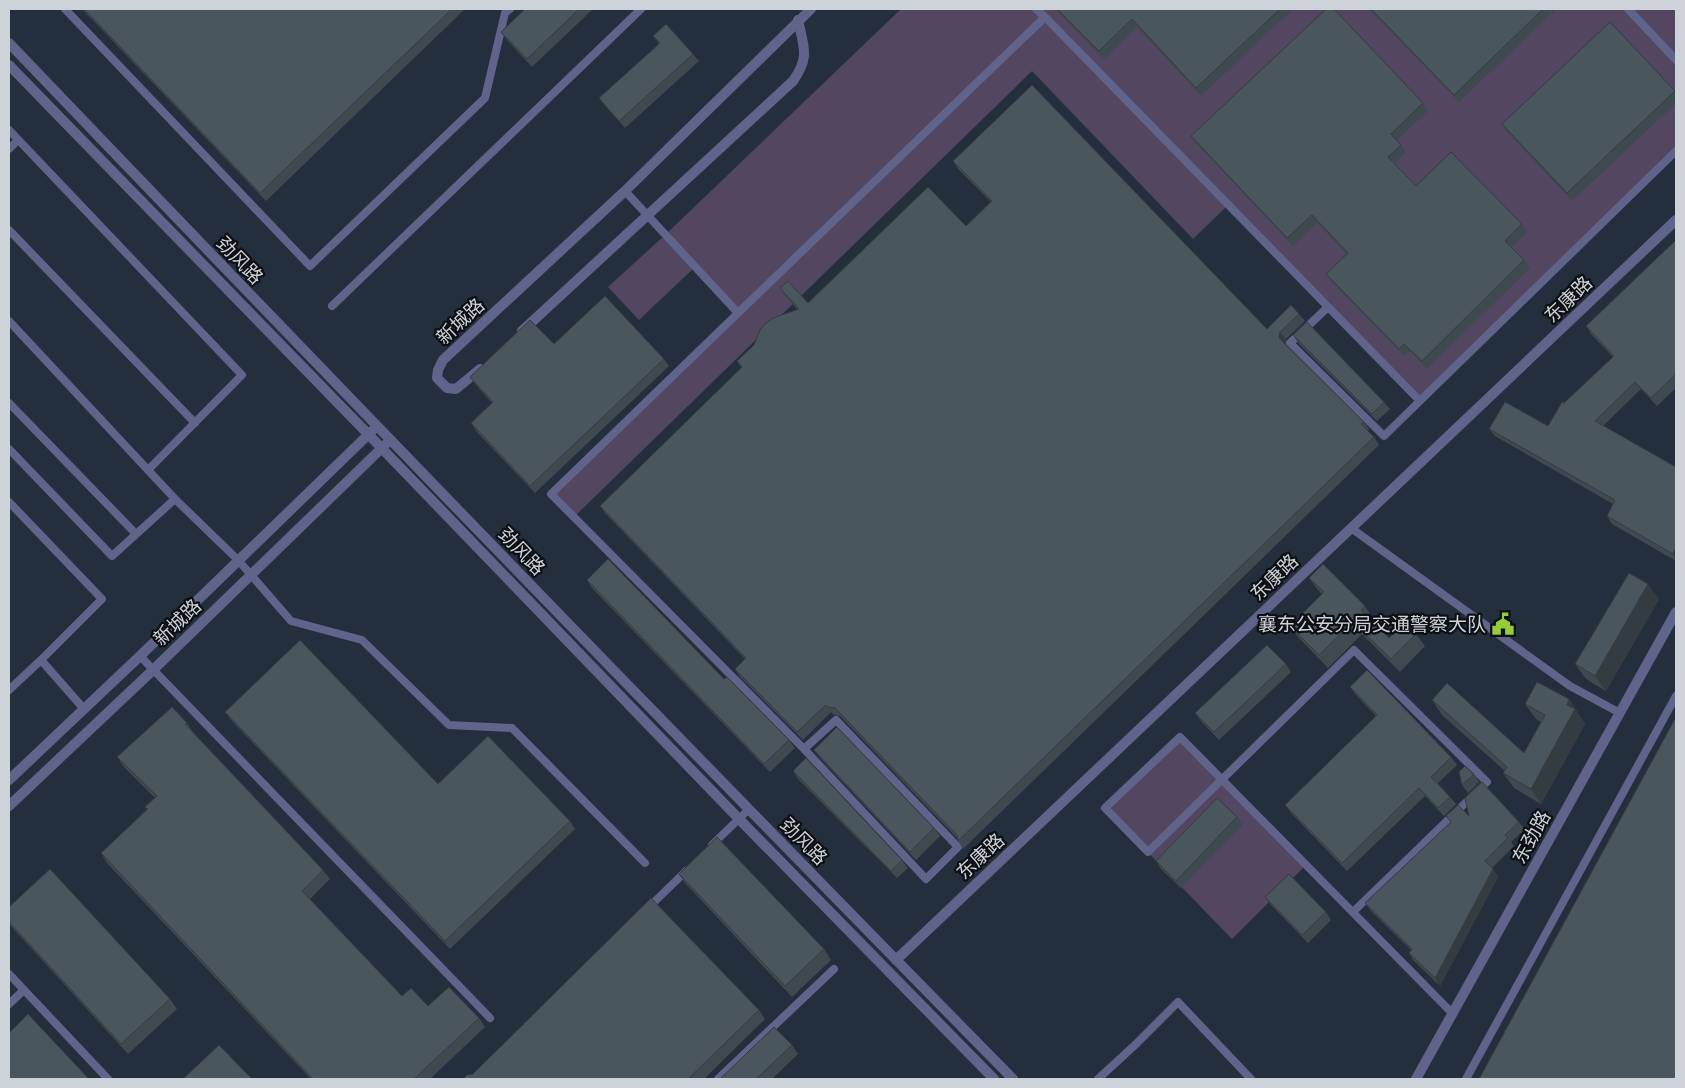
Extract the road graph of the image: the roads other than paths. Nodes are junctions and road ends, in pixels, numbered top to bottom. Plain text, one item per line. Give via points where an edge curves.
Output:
1 (65, 9) edge
2 (510, 9) edge
3 (641, 9) edge
4 (810, 9) edge
5 (1036, 9) edge
6 (1628, 9) edge
7 (1045, 18) junction
8 (798, 20) junction
9 (9, 44) edge
10 (1676, 60) edge
11 (9, 65) edge
12 (9, 130) edge
13 (18, 140) junction
14 (9, 149) edge
15 (1676, 151) edge
16 (625, 191) junction
17 (647, 216) junction
18 (1676, 220) edge
19 (9, 230) edge
20 (332, 306) dead end
21 (1328, 307) junction
22 (738, 314) junction
23 (9, 321) edge
24 (516, 336) edge
25 (487, 362) edge
26 (1419, 400) junction
27 (9, 403) edge
28 (195, 422) junction
29 (376, 426) junction
30 (368, 434) junction
31 (390, 441) junction
32 (382, 448) junction
33 (9, 449) edge
34 (148, 470) junction
35 (175, 499) junction
36 (9, 502) edge
37 (1351, 528) junction
38 (136, 534) junction
39 (238, 560) junction
40 (252, 575) junction
41 (1676, 612) edge
42 (140, 656) junction
43 (41, 660) junction
44 (153, 670) junction
45 (9, 690) edge
46 (1676, 696) edge
47 (84, 709) junction
48 (1620, 714) junction
49 (804, 749) junction
50 (1222, 779) junction
51 (9, 780) edge
52 (9, 806) edge
53 (748, 810) junction
54 (739, 819) junction
55 (704, 853) edge
56 (645, 864) dead end
57 (690, 867) edge
58 (1353, 912) junction
59 (642, 915) edge
60 (896, 960) junction
61 (834, 969) dead end
62 (9, 974) edge
63 (24, 990) junction
64 (9, 1004) edge
65 (1453, 1014) junction
66 (490, 1018) dead end
67 (108, 1079) edge
68 (718, 1079) edge
69 (994, 1079) edge
70 (1013, 1079) edge
71 (1098, 1079) edge
72 (1251, 1079) edge
73 (1416, 1079) edge
74 (1466, 1079) edge

1 - 2 lane via 310,266 485,98 505,13
3 - 20 lane
4 - 8 street, 新城路
5 - 7 lane
6 - 10 lane
7 - 21 lane
7 - 22 lane
8 - 16 street, 新城路
8 - 17 street via 805,54 793,81
9 - 29 street, 劲风路
11 - 30 street, 劲风路
12 - 13 lane
13 - 14 lane
13 - 28 lane via 242,375
15 - 26 lane
16 - 17 lane
16 - 25 street, 新城路 via 443,360 437,378 447,388 456,389
17 - 22 lane
17 - 24 street
18 - 37 street, 东康路
19 - 28 lane
21 - 26 lane
21 - 26 lane via 1290,343 1384,436
22 - 49 lane via 551,494
23 - 34 lane
27 - 38 lane
28 - 34 lane
29 - 30 street, 新城路
29 - 31 street, 劲风路
30 - 32 street, 劲风路
30 - 39 street, 新城路
31 - 32 street, 新城路
31 - 53 street, 劲风路
32 - 40 street, 新城路
32 - 54 street, 劲风路
33 - 38 lane via 112,556
34 - 35 lane
35 - 38 lane
35 - 39 lane
36 - 43 lane via 102,599
37 - 48 lane via 1570,686
37 - 60 street, 东康路
39 - 40 lane
39 - 42 street, 新城路
40 - 44 street, 新城路
40 - 56 lane via 291,621 362,640 449,725 512,728
41 - 48 street, 东劲路
42 - 44 lane
42 - 47 street, 新城路
43 - 45 lane
43 - 47 lane
44 - 52 street, 新城路
44 - 66 lane
46 - 74 lane
47 - 51 street, 新城路
48 - 65 street, 东劲路
49 - 49 lane via 926,878 958,847 836,720
50 - 50 lane via 1180,737 1105,808 1148,852
50 - 58 lane
50 - 58 lane via 1354,650 1487,782
53 - 54 lane
53 - 60 street, 劲风路
54 - 55 lane
54 - 69 street, 劲风路
57 - 59 lane
58 - 65 lane
60 - 70 street, 劲风路
61 - 68 lane
62 - 63 lane
63 - 64 lane
63 - 67 lane
65 - 73 street, 东劲路
71 - 72 lane via 1178,1002

